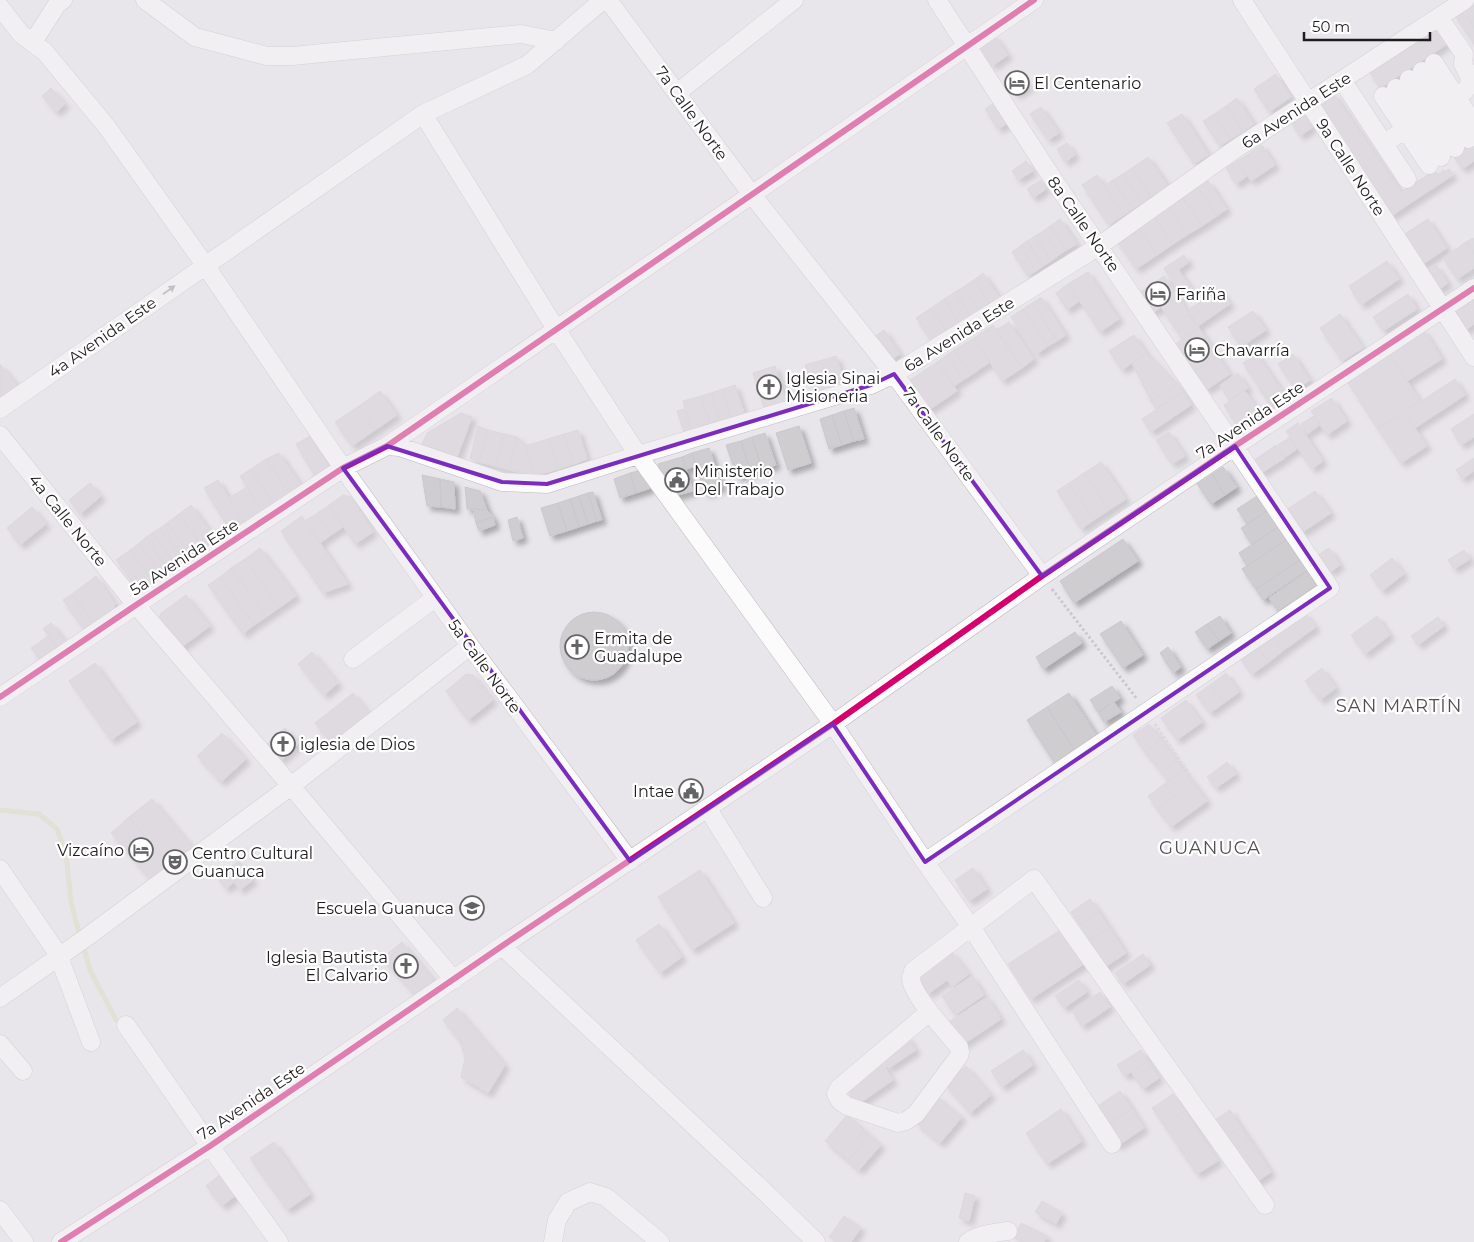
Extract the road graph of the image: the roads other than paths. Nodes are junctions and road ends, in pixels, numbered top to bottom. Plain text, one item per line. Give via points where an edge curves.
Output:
1 (63, 0) edge
2 (145, 0) edge
3 (603, 0) edge
4 (608, 0) edge
5 (794, 0) edge
6 (937, 0) edge
7 (1034, 0) edge
8 (1242, 0) edge
9 (1465, 0) edge
10 (0, 8) edge
11 (1439, 18) junction
12 (556, 41) junction
13 (33, 42) junction
14 (967, 46) junction
15 (1342, 80) junction
16 (1409, 80) junction
17 (677, 93) junction
18 (1452, 100) edge
19 (1309, 101) junction
20 (423, 114) junction
21 (1384, 143) junction
22 (1453, 147) edge
23 (1407, 179) dead end
24 (752, 194) junction
25 (1099, 246) junction
26 (205, 265) junction
27 (1474, 288) edge
28 (1443, 309) junction
29 (556, 329) junction
30 (1474, 357) edge
31 (894, 374) junction
32 (0, 409) edge
33 (0, 435) edge
34 (387, 446) junction
35 (1235, 446) junction
36 (638, 455) junction
37 (343, 468) junction
38 (1042, 576) junction
39 (435, 598) junction
40 (136, 605) junction
41 (470, 646) junction
42 (353, 659) dead end
43 (0, 697) edge
44 (833, 724) junction
45 (291, 786) junction
46 (708, 809) junction
47 (630, 861) junction
48 (925, 862) junction
49 (0, 869) edge
50 (763, 898) dead end
51 (971, 927) junction
52 (502, 946) junction
53 (73, 947) junction
54 (454, 980) junction
55 (0, 998) edge
56 (929, 1012) junction
57 (126, 1025) dead end
58 (91, 1042) dead end
59 (0, 1044) edge
60 (23, 1071) dead end
61 (1112, 1144) dead end
62 (210, 1146) junction
63 (1265, 1205) dead end
64 (0, 1210) edge
65 (1008, 1231) dead end
66 (24, 1242) edge
67 (61, 1242) edge
68 (279, 1242) edge
69 (553, 1242) edge
70 (660, 1242) edge
71 (816, 1242) edge
72 (968, 1242) edge

1 - 13 street
2 - 12 street via 195,37 267,56 522,34
3 - 12 street
4 - 17 street, 7a Calle Norte
5 - 17 street
6 - 14 street, 8a Calle Norte
7 - 14 street, 5a Avenida Este
8 - 19 street, 9a Calle Norte
9 - 11 street, 6a Avenida Este
10 - 13 street via 21,34
11 - 15 street, 6a Avenida Este
11 - 18 street via 1464,54
12 - 20 street via 527,65
13 - 26 street, 5a Calle Norte via 46,52 107,127
14 - 24 street, 5a Avenida Este
14 - 25 street, 8a Calle Norte
15 - 19 street, 6a Avenida Este
15 - 21 street
16 - 18 street
16 - 18 street
16 - 18 street
17 - 24 street, 7a Calle Norte
18 - 21 street
18 - 22 street
18 - 22 street
18 - 22 street
19 - 25 street, 6a Avenida Este
19 - 28 street, 9a Calle Norte
20 - 26 street, 4a Avenida Este
20 - 29 street
21 - 23 street
24 - 29 street, 5a Avenida Este
24 - 31 street, 7a Calle Norte
25 - 31 street, 6a Avenida Este
25 - 35 street, 8a Calle Norte
32 -> 26 street, 4a Avenida Este
26 - 37 street, 5a Calle Norte
27 - 28 street, 7a Avenida Este
28 - 30 street, 9a Calle Norte
28 - 35 street, 7a Avenida Este
29 - 34 street, 5a Avenida Este
29 - 36 street
31 - 36 street, 6a Avenida Este via 871,385
31 - 38 street, 7a Calle Norte
33 - 40 street, 4a Calle Norte
34 - 36 street, 6a Avenida Este via 400,447 502,482 547,484
34 - 37 street, 5a Avenida Este
35 - 38 street, 7a Avenida Este
35 - 48 street, 8a Calle Norte via 1330,588
36 - 44 street
37 - 39 street, 5a Calle Norte
37 - 40 street, 5a Avenida Este
38 - 44 street, 7a Avenida Este
39 - 41 street, 5a Calle Norte
39 - 42 street
40 - 43 street, 5a Avenida Este
40 - 45 street, 4a Calle Norte
41 - 45 street
41 - 47 street, 5a Calle Norte
44 - 46 street, 7a Avenida Este
44 - 48 street
45 - 53 street
45 - 54 street, 4a Calle Norte
46 - 47 street, 7a Avenida Este
46 - 50 street
47 - 52 street, 7a Avenida Este
48 - 51 street
49 - 53 street
51 - 56 street via 913,971 912,984
51 - 61 street
51 - 63 street via 1034,879
52 - 54 street, 7a Avenida Este
52 - 71 street
53 - 55 street
53 - 58 street via 62,965
54 - 62 street, 7a Avenida Este
56 - 56 street via 839,1088 836,1094 840,1101 898,1123 916,1114 960,1052
57 - 62 street
59 - 60 street
62 - 67 street, 7a Avenida Este
62 - 68 street
64 - 66 street
65 - 72 street via 990,1233
69 - 70 street via 557,1220 568,1202 590,1192 606,1197

